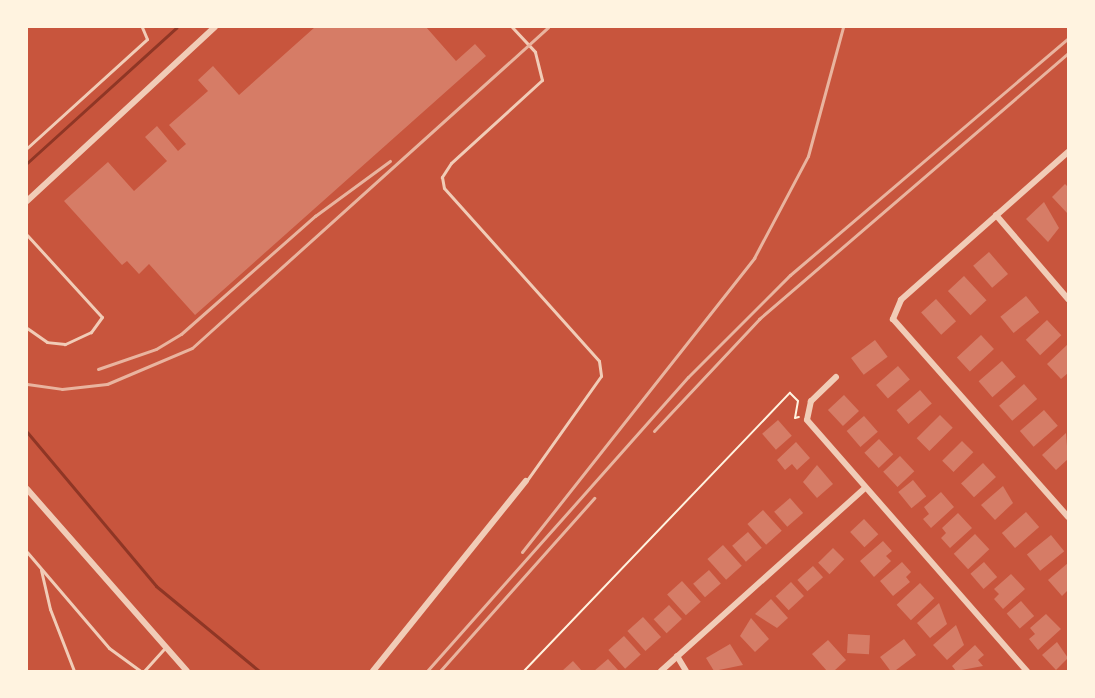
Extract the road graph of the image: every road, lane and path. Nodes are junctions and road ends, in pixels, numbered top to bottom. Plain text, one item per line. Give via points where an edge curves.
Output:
1 (142, 27) edge
2 (215, 27) edge
3 (512, 27) edge
4 (27, 148) edge
5 (1068, 152) edge
6 (27, 201) edge
7 (996, 215) junction
8 (27, 235) edge
9 (1068, 298) edge
10 (27, 328) edge
11 (836, 377) dead end
12 (806, 415) junction
13 (526, 481) joint
14 (865, 488) junction
15 (27, 489) edge
16 (1068, 517) edge
17 (27, 552) edge
18 (41, 568) junction
19 (166, 646) junction
20 (678, 656) junction
21 (74, 671) edge
22 (142, 671) edge
23 (187, 671) edge
24 (373, 671) edge
25 (524, 671) edge
26 (661, 671) edge
27 (686, 671) edge
28 (1027, 671) edge

1 - 4 lane via 147,39
2 - 6 street
3 - 13 lane via 535,52 542,80 451,163 442,177 444,188 599,360 601,376
5 - 7 street
7 - 9 street
7 - 16 street via 895,308 894,319
8 - 10 lane via 102,317 91,332 65,344 47,342
11 - 12 street via 812,401
12 - 14 street
12 - 25 path via 795,418 798,401 790,393
13 - 24 street
14 - 20 street
14 - 28 street
15 - 19 street
17 - 18 lane
18 - 21 lane via 50,609
18 - 22 lane via 109,648
19 - 22 lane
19 - 23 street
20 - 26 street
20 - 27 street

